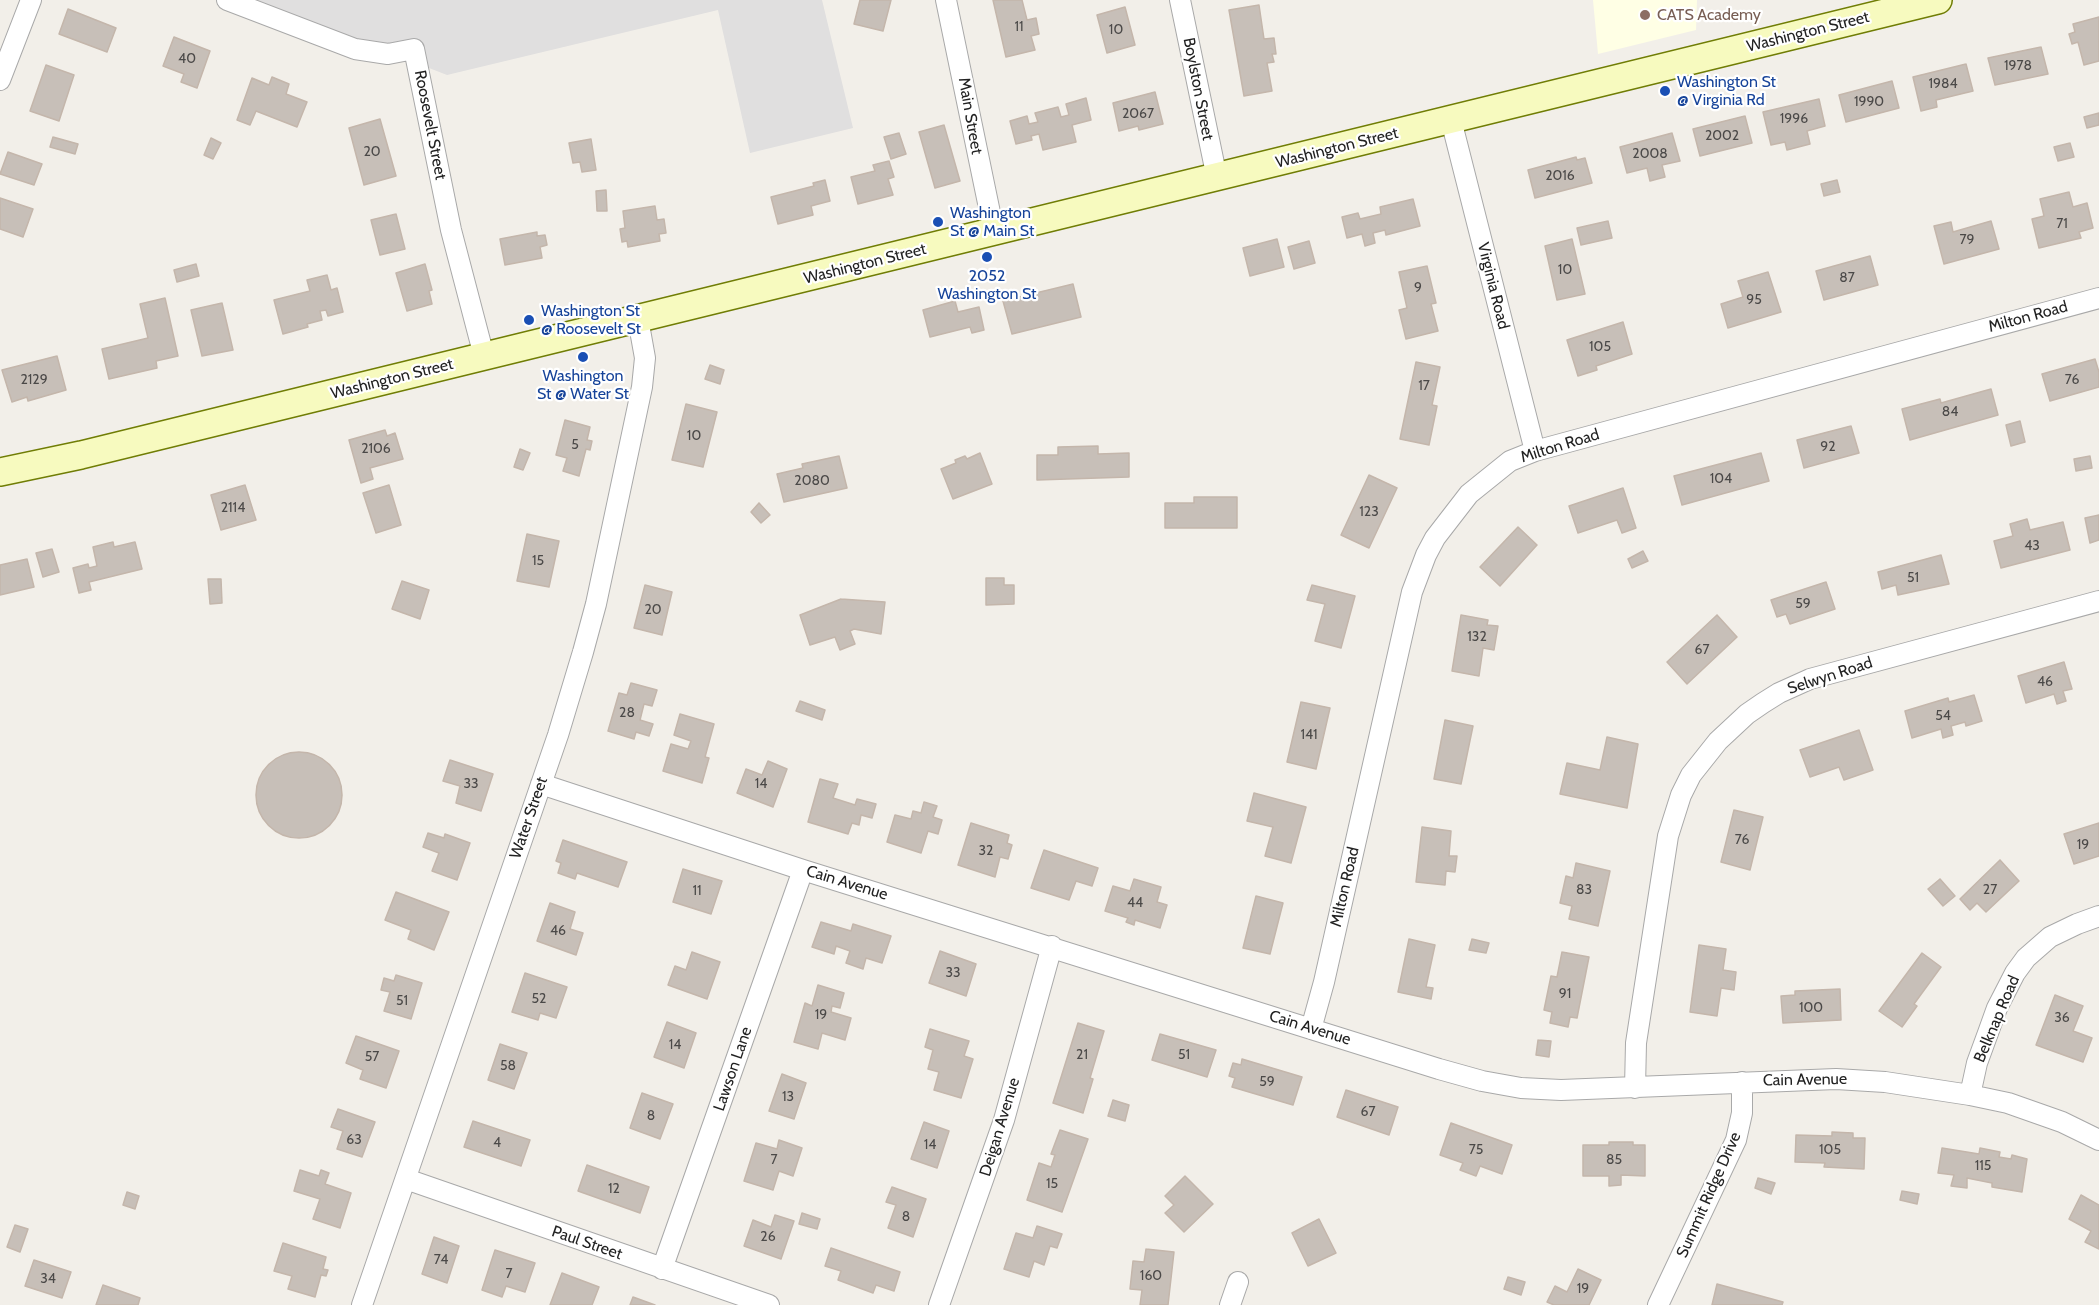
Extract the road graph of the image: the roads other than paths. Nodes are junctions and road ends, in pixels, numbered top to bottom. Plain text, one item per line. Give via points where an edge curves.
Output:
1 (31, 0) edge
2 (227, 0) edge
3 (946, 0) edge
4 (1180, 0) edge
5 (1938, 0) edge
6 (0, 80) edge
7 (1451, 120) junction
8 (1216, 178) junction
9 (994, 232) junction
10 (2099, 297) edge
11 (638, 319) junction
12 (484, 356) junction
13 (1535, 451) junction
14 (0, 472) edge
15 (2099, 601) edge
16 (541, 784) junction
17 (803, 870) junction
18 (2099, 916) edge
19 (1052, 946) junction
20 (1311, 1029) junction
21 (1742, 1082) junction
22 (1635, 1088) junction
23 (1970, 1095) junction
24 (2099, 1140) edge
25 (406, 1179) junction
26 (662, 1269) junction
27 (1238, 1282) dead end
28 (362, 1305) edge
29 (769, 1305) edge
30 (939, 1305) edge
31 (1230, 1305) edge
32 (1659, 1305) edge

1 - 6 street
2 - 12 street, Roosevelt Street via 344,45 378,53 414,49 451,230
3 - 9 street, Main Street
4 - 8 street, Boylston Street
5 - 7 main road, Washington Street
7 - 8 main road, Washington Street
7 - 13 street, Virginia Road
8 - 9 main road, Washington Street
9 - 11 main road, Washington Street
10 - 13 street, Milton Road
11 - 12 main road, Washington Street
11 - 16 street, Water Street via 645,358 642,387 590,628
12 - 14 main road, Washington Street
13 - 20 street, Milton Road via 1510,461 1469,494 1435,538 1418,574
15 - 22 street, Selwyn Road via 1810,679 1763,703 1718,741 1686,785 1668,836 1636,1043
16 - 17 street, Cain Avenue
16 - 25 street, Water Street
17 - 19 street, Cain Avenue
17 - 26 street, Lawson Lane
18 - 23 street, Belknap Road via 2050,937 2015,973 1997,1008
19 - 20 street, Cain Avenue
19 - 30 street, Deigan Avenue via 1004,1120
20 - 22 street, Cain Avenue via 1501,1085 1541,1090
21 - 22 street, Cain Avenue
21 - 23 street, Cain Avenue via 1862,1080
21 - 32 street, Summit Ridge Drive via 1742,1113 1736,1140
23 - 24 street, Cain Avenue via 2044,1115
25 - 26 street, Paul Street
25 - 28 street, Water Street
26 - 29 street, Paul Street
27 - 31 street

